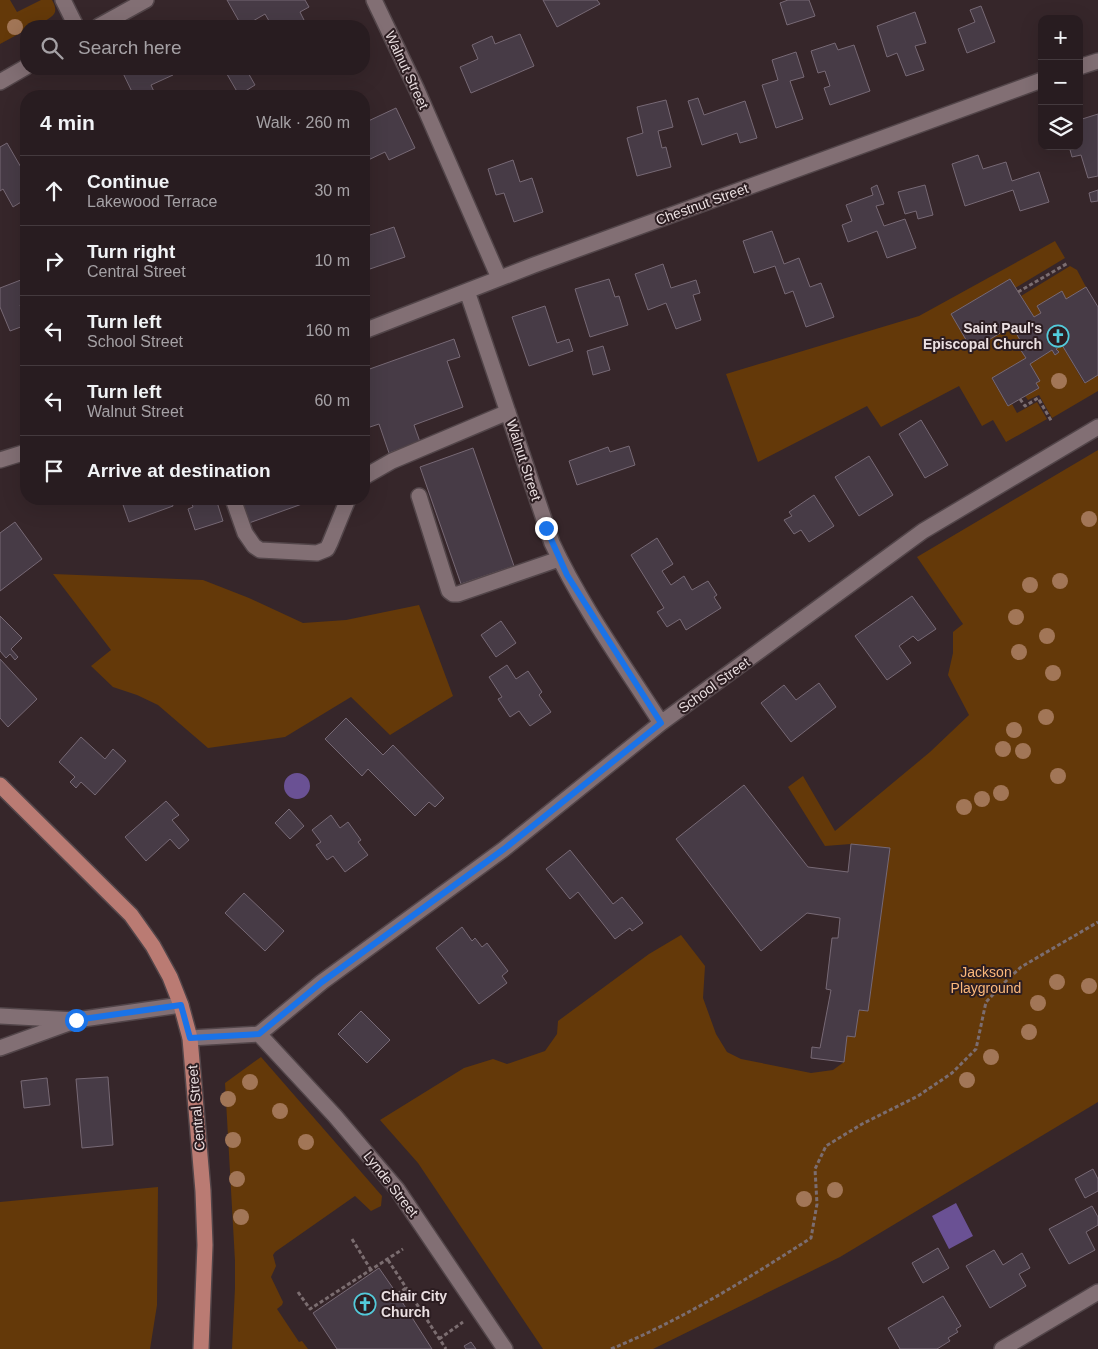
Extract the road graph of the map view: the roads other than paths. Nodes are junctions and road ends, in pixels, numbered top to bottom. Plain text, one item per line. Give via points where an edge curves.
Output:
1 (62, 0) edge
2 (146, 0) edge
3 (374, 0) edge
4 (73, 20) edge
5 (110, 20) edge
6 (1098, 61) edge
7 (1083, 66) edge
8 (20, 70) edge
9 (1038, 81) edge
10 (0, 82) edge
11 (499, 278) junction
12 (467, 291) junction
13 (370, 329) edge
14 (508, 412) junction
15 (1098, 427) edge
16 (20, 454) edge
17 (0, 460) edge
18 (370, 474) edge
19 (419, 496) dead end
20 (235, 505) edge
21 (346, 505) edge
22 (559, 559) junction
23 (661, 723) junction
24 (0, 786) edge
25 (181, 1005) junction
26 (0, 1016) edge
27 (18, 1016) junction
28 (76, 1020) junction
29 (259, 1034) junction
30 (29, 1036) junction
31 (190, 1038) junction
32 (0, 1048) edge
33 (1098, 1292) edge
34 (202, 1349) edge
35 (505, 1349) edge
36 (1002, 1349) edge

1 - 4 street
2 - 5 street
3 - 11 street, Walnut Street
6 - 7 street
8 - 10 street
9 - 11 street, Chestnut Street
11 - 12 street, Chestnut Street
12 - 13 street, Chestnut Street
12 - 14 street, Walnut Street
14 - 18 street via 392,461
14 - 22 street, Walnut Street
15 - 23 street, School Street via 930,526
16 - 17 street
19 - 22 street via 449,591 453,594
20 - 21 street via 245,533 254,546 265,551 317,553 330,544
22 - 23 street, Walnut Street
23 - 29 street, School Street via 511,843 322,982
24 - 25 main road, Central Street via 131,915 153,946
25 - 28 street
25 - 31 main road, Central Street
26 - 27 street
27 - 28 street
27 - 30 street via 30,1022 32,1033
28 - 30 street
29 - 31 street
29 - 35 street, Lynde Street via 397,1189
30 - 32 street
31 - 34 main road, Central Street via 205,1245
33 - 36 street

